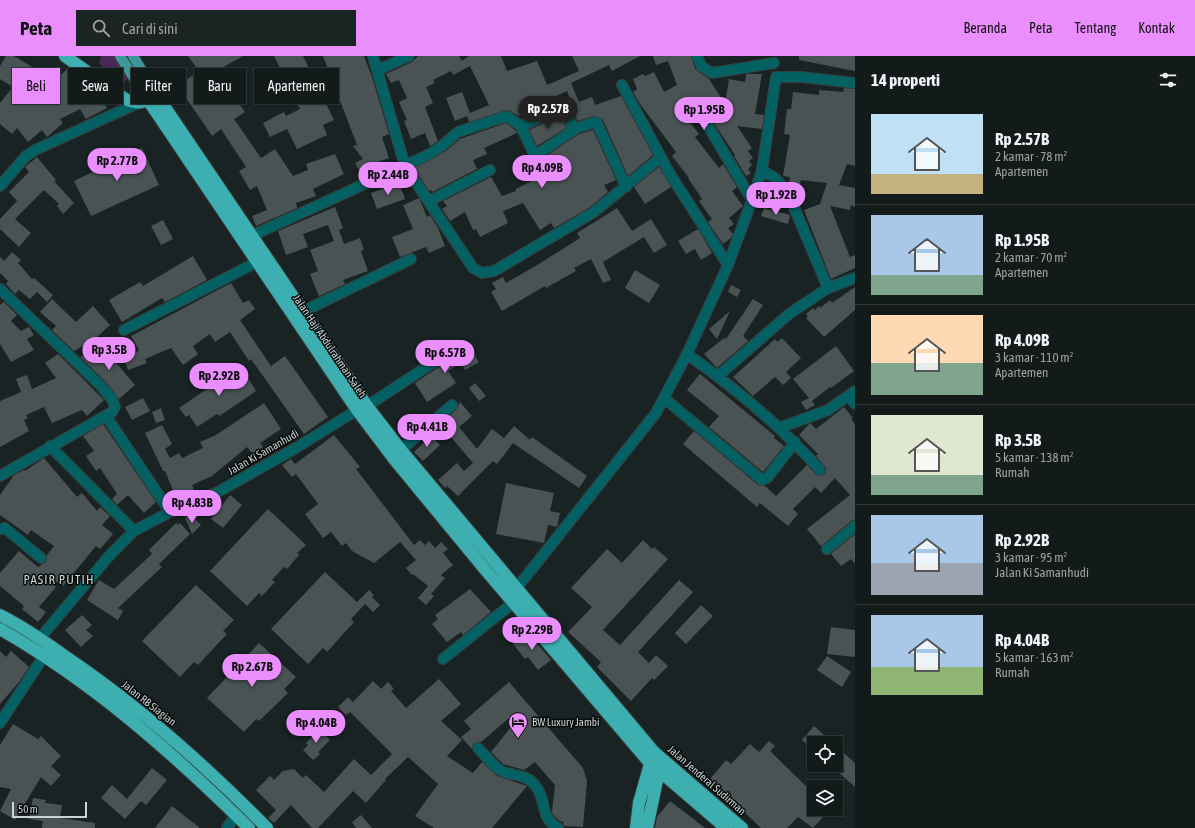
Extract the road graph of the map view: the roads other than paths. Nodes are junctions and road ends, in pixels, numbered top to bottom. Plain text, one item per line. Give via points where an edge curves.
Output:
1 (120, 56) edge
2 (133, 56) edge
3 (373, 56) edge
4 (409, 56) edge
5 (697, 56) edge
6 (70, 57) edge
7 (775, 60) edge
8 (139, 68) edge
9 (131, 70) edge
10 (378, 70) junction
11 (776, 77) junction
12 (855, 82) edge
13 (622, 84) dead end
14 (131, 102) edge
15 (136, 104) edge
16 (156, 104) edge
17 (157, 104) edge
18 (704, 119) dead end
19 (520, 125) junction
20 (574, 130) junction
21 (661, 157) junction
22 (405, 166) junction
23 (490, 170) dead end
24 (762, 170) junction
25 (0, 186) edge
26 (626, 187) junction
27 (752, 200) junction
28 (429, 201) junction
29 (252, 236) junction
30 (411, 259) dead end
31 (257, 262) junction
32 (728, 265) junction
33 (855, 278) edge
34 (828, 288) junction
35 (1, 291) edge
36 (304, 311) junction
37 (124, 330) dead end
38 (457, 347) dead end
39 (687, 354) junction
40 (718, 376) junction
41 (853, 397) edge
42 (664, 398) junction
43 (452, 405) dead end
44 (362, 408) junction
45 (106, 416) junction
46 (779, 428) junction
47 (795, 442) junction
48 (50, 446) junction
49 (401, 450) junction
50 (820, 470) dead end
51 (0, 476) edge
52 (170, 512) junction
53 (855, 526) edge
54 (0, 529) edge
55 (134, 531) junction
56 (827, 549) dead end
57 (41, 558) dead end
58 (487, 563) junction
59 (516, 589) junction
60 (513, 603) junction
61 (0, 615) edge
62 (0, 629) edge
63 (40, 638) junction
64 (44, 656) junction
65 (443, 659) dead end
66 (0, 723) edge
67 (478, 748) dead end
68 (652, 757) junction
69 (662, 766) junction
70 (236, 815) junction
71 (227, 828) edge
72 (249, 828) edge
73 (267, 828) edge
74 (558, 828) edge
75 (636, 828) edge
76 (647, 828) edge
77 (726, 828) edge
78 (742, 828) edge

1 - 9 main road, Jalan Haji Abdulrahman Saleh
2 - 8 main road, Jalan Haji Abdulrahman Saleh
3 - 10 street
4 - 10 street
5 - 7 street via 701,66 712,73
6 - 14 highway via 116,94
7 - 11 street
10 - 22 street
11 - 12 street
11 - 24 street
13 - 21 street
15 - 25 street via 35,150 26,156
16 - 31 highway, Jalan Haji Abdulrahman Saleh
17 - 29 highway, Jalan Haji Abdulrahman Saleh
18 - 27 street
19 - 20 street via 564,108
19 - 20 street via 536,155
19 - 22 street via 507,116 458,132 442,146
20 - 26 street via 597,123
21 - 26 street
21 - 32 street
22 - 28 street
22 - 29 street
23 - 28 street
24 - 27 street
24 - 34 street via 775,178 788,193
26 - 28 street via 594,212 488,274 473,268
27 - 32 street
29 - 36 highway, Jalan Haji Abdulrahman Saleh
30 - 36 street
31 - 37 street
31 - 44 highway, Jalan Haji Abdulrahman Saleh
32 - 39 street
33 - 34 street
34 - 40 street via 789,314
35 - 45 street via 112,399 115,407
36 - 44 highway, Jalan Haji Abdulrahman Saleh
38 - 44 street, Jalan Ki Samanhudi
39 - 40 street
39 - 42 street
40 - 46 street
41 - 46 street via 828,410
42 - 47 street via 762,480 767,478
42 - 59 street via 656,413
43 - 49 street
44 - 49 highway, Jalan Haji Abdulrahman Saleh
44 - 52 street, Jalan Ki Samanhudi via 218,492
44 - 58 highway, Jalan Haji Abdulrahman Saleh via 394,459
45 - 48 street
45 - 52 street
46 - 47 street
47 - 50 street
48 - 51 street
48 - 55 street
49 - 58 highway, Jalan Haji Abdulrahman Saleh
52 - 55 street, Jalan Ki Samanhudi
53 - 56 street
54 - 57 street via 5,528
55 - 63 street, Jalan Ki Samanhudi via 110,555
58 - 59 highway, Jalan Haji Abdulrahman Saleh
58 - 60 highway, Jalan Haji Abdulrahman Saleh
59 - 68 highway, Jalan Haji Abdulrahman Saleh via 586,669
60 - 65 street
60 - 68 highway, Jalan Haji Abdulrahman Saleh
61 - 63 highway, Jalan RB Siagian
62 - 64 highway
63 - 73 highway, Jalan RB Siagian via 159,726
64 - 66 street
64 - 70 highway via 84,683 148,734 214,792
67 - 74 street via 500,770 533,782 543,800 545,817
68 - 69 highway, Jalan Jenderal Sudirman
68 - 75 highway via 639,803
69 - 76 highway
69 - 77 highway, Jalan Jenderal Sudirman
69 - 78 highway, Jalan Jenderal Sudirman
70 - 71 street
70 - 72 highway

